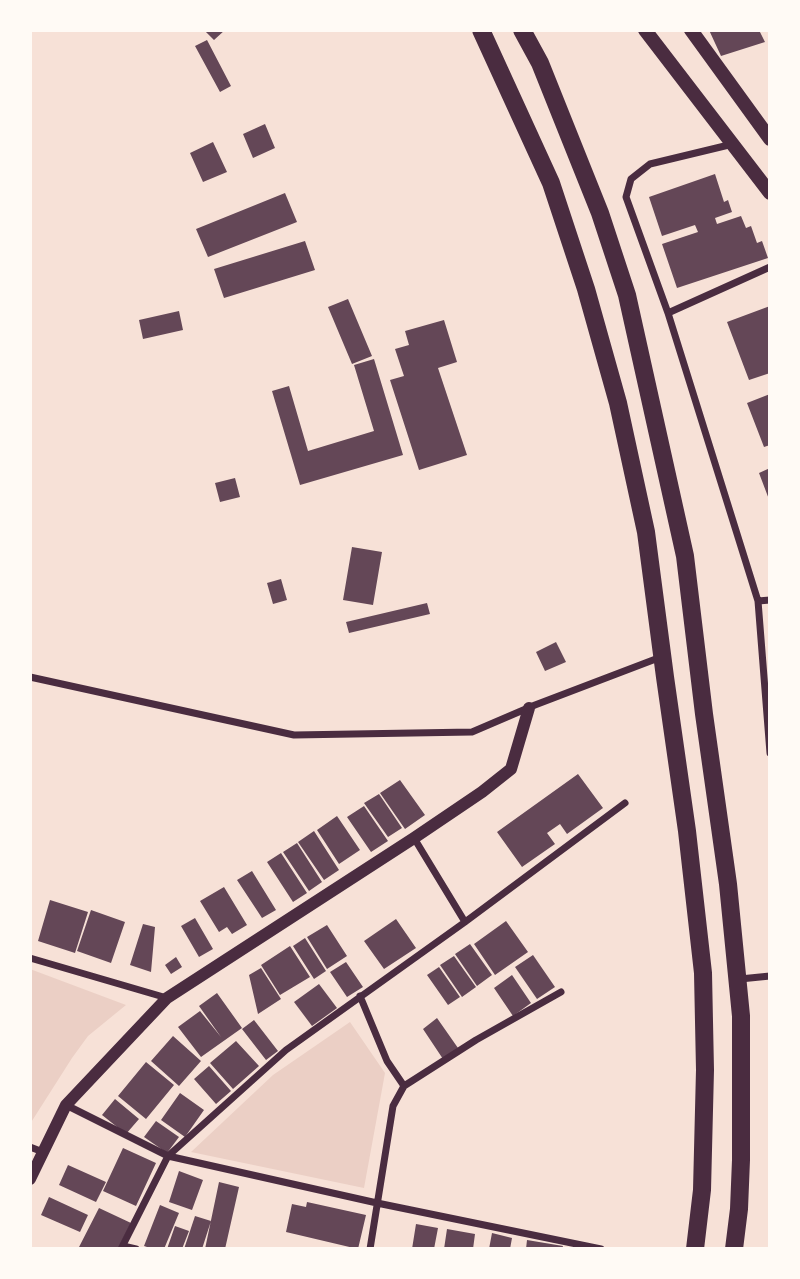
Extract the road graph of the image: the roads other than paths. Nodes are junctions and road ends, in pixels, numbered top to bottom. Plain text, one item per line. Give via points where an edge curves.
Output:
1 (481, 30) edge
2 (522, 30) edge
3 (528, 30) edge
4 (645, 30) edge
5 (691, 30) edge
6 (540, 63) junction
7 (770, 139) edge
8 (733, 144) junction
9 (770, 193) edge
10 (770, 267) edge
11 (668, 313) junction
12 (770, 600) edge
13 (758, 601) junction
14 (662, 657) junction
15 (30, 677) edge
16 (528, 708) junction
17 (770, 753) edge
18 (625, 803) dead end
19 (414, 838) junction
20 (465, 922) junction
21 (30, 958) edge
22 (770, 976) edge
23 (737, 979) junction
24 (561, 992) dead end
25 (360, 996) junction
26 (167, 998) junction
27 (404, 1086) junction
28 (66, 1105) junction
29 (30, 1147) edge
30 (43, 1152) junction
31 (168, 1156) junction
32 (30, 1179) edge
33 (377, 1203) junction
34 (122, 1248) edge
35 (136, 1249) edge
36 (370, 1249) edge
37 (601, 1249) edge
38 (695, 1249) edge
39 (734, 1249) edge

1 - 14 highway via 551,183 586,289 618,403 646,532
2 - 6 highway
3 - 6 highway
4 - 8 main road
5 - 7 main road
6 - 23 highway via 600,213 627,295 685,556
8 - 9 main road
8 - 11 street via 650,164 631,179 626,197
10 - 11 street
11 - 13 street
12 - 13 street
13 - 17 street
14 - 16 street
14 - 38 highway via 703,974 702,1189
15 - 16 street via 294,735 472,732
16 - 19 street via 511,769
18 - 20 street
19 - 20 street
19 - 26 street
20 - 25 street
21 - 26 street
22 - 23 street
23 - 39 highway via 741,1160
24 - 27 street
25 - 27 street via 387,1061
25 - 31 street via 286,1050
26 - 28 street
27 - 33 street via 393,1106
28 - 30 street
28 - 31 street
29 - 30 street
30 - 32 street
31 - 33 street
31 - 34 street
33 - 36 street
33 - 37 street
34 - 35 street

